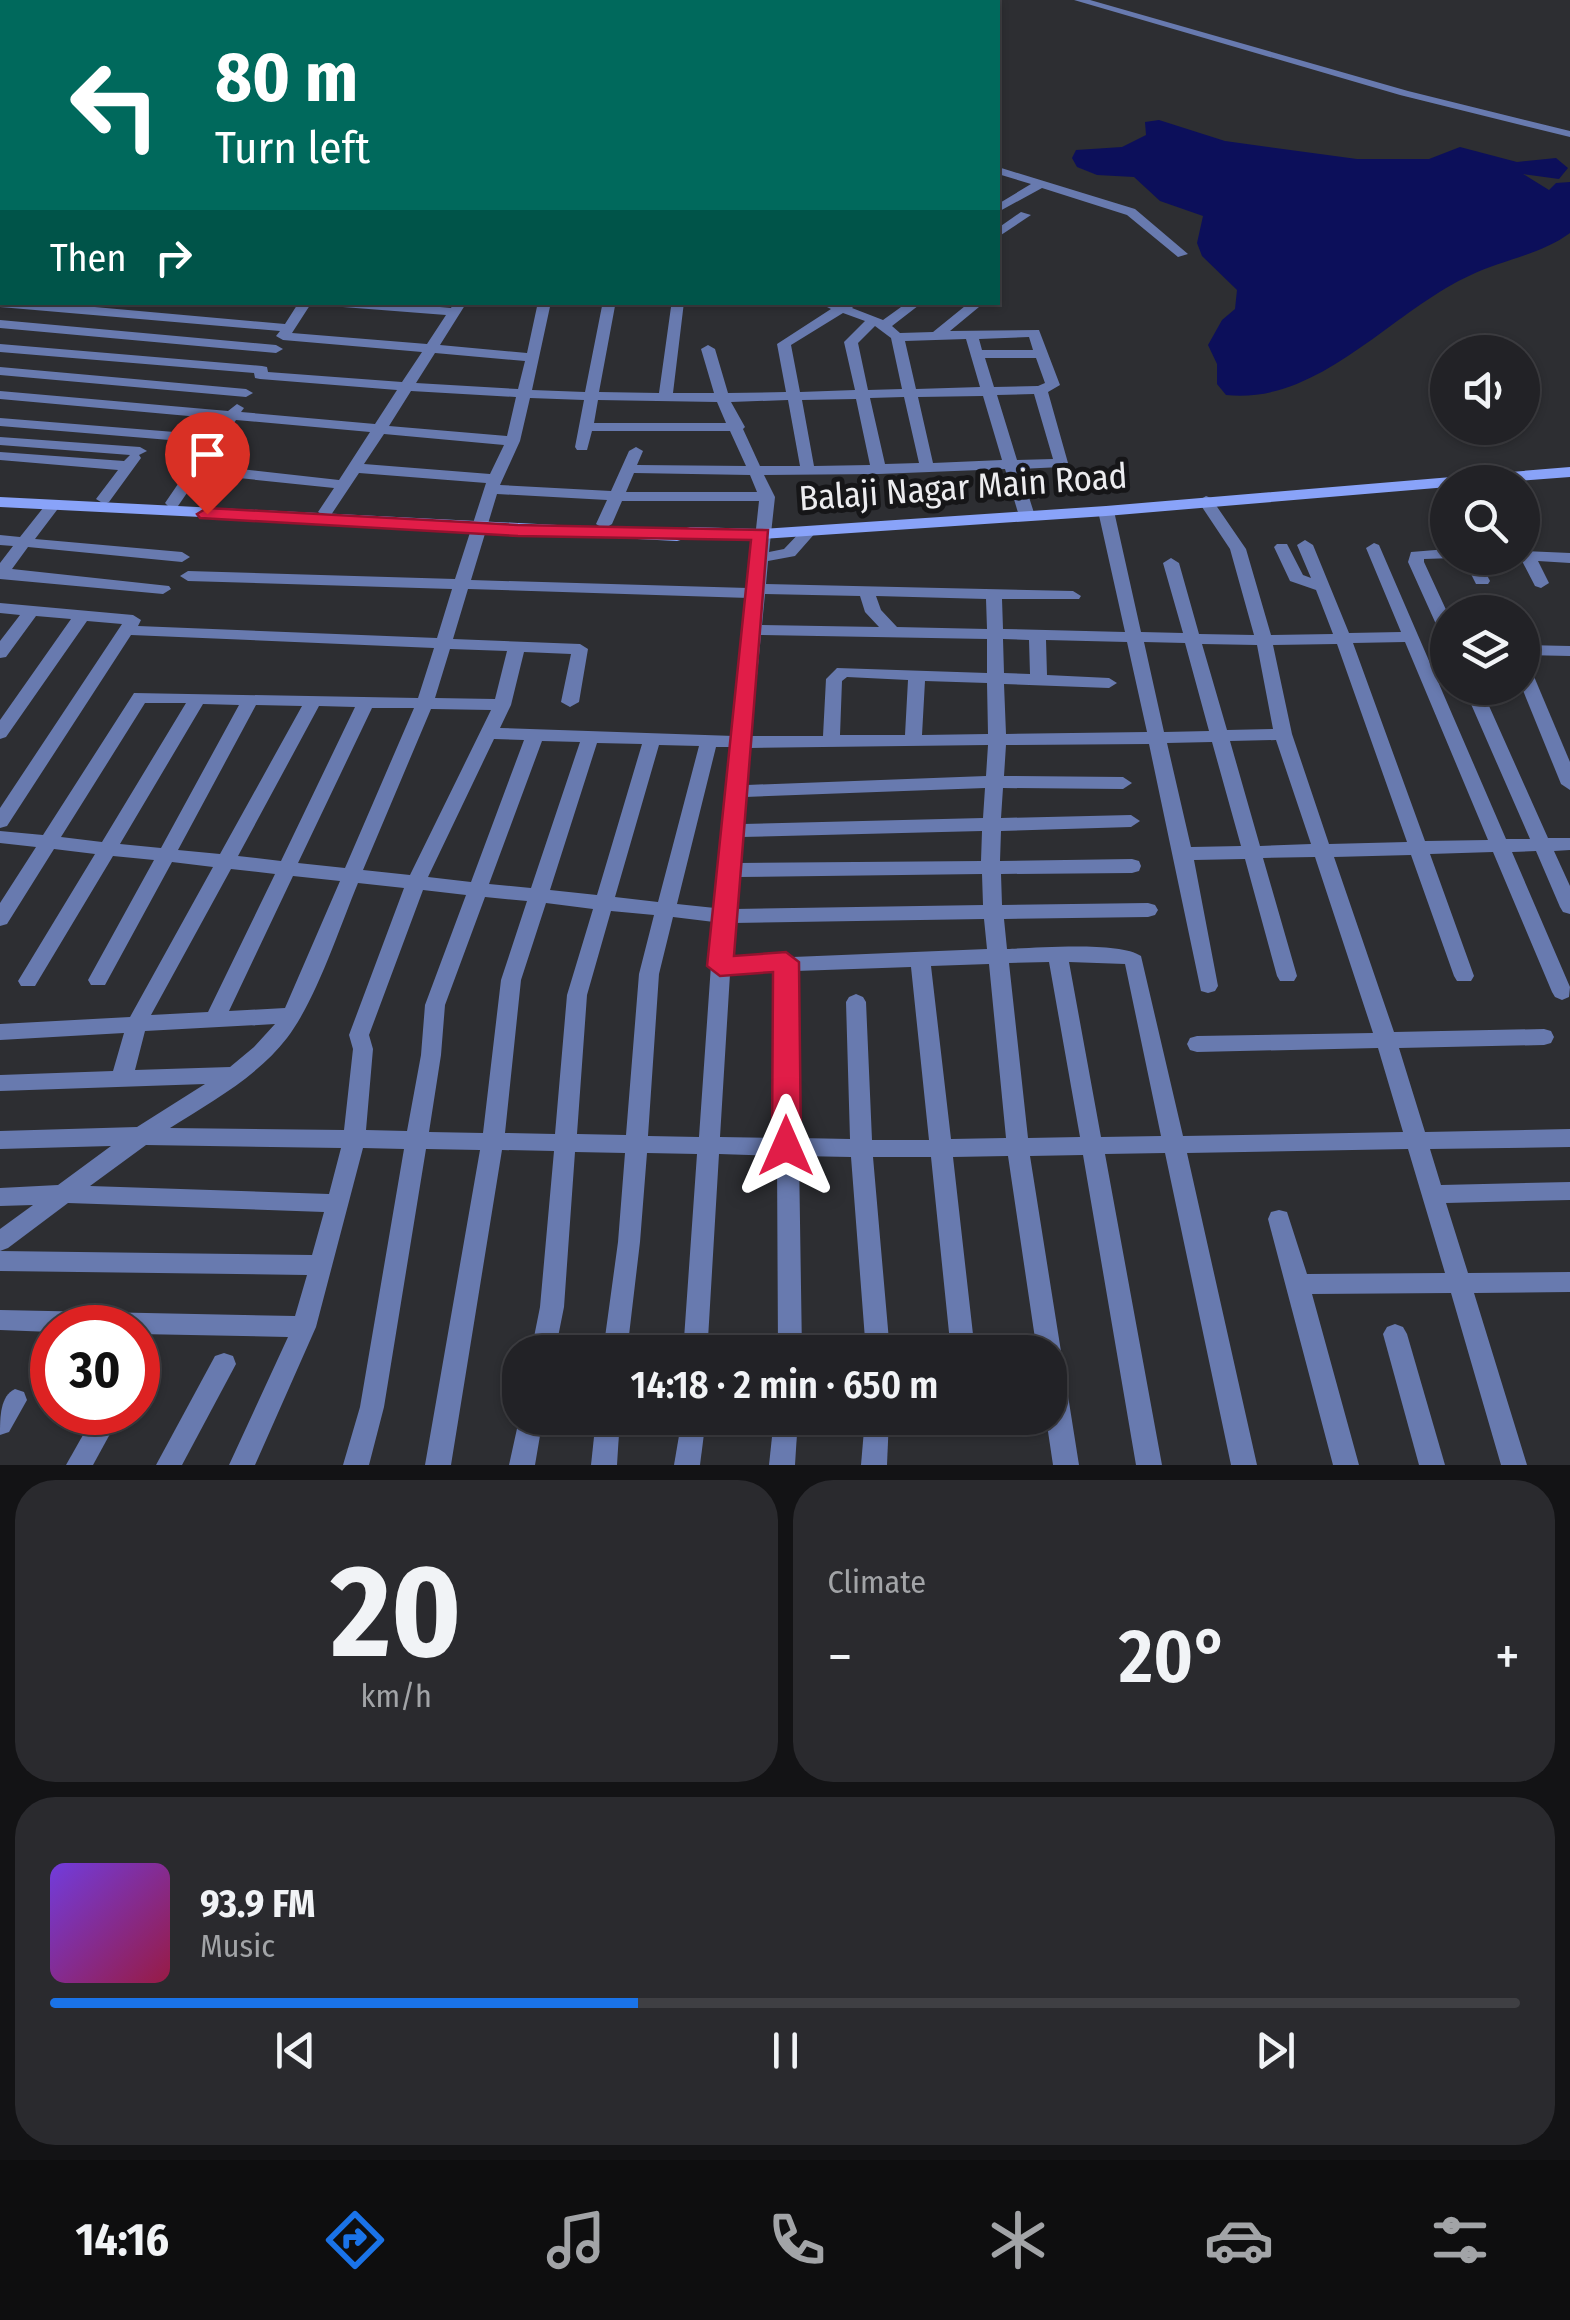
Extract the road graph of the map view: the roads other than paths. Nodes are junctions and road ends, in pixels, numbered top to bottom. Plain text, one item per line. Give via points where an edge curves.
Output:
1 (1080, 0) edge
2 (1143, 0) edge
3 (1150, 21) junction
4 (1570, 134) edge
5 (1000, 173) edge
6 (1041, 184) junction
7 (1000, 208) edge
8 (1025, 215) dead end
9 (1000, 232) edge
10 (1182, 254) dead end
11 (304, 305) edge
12 (407, 305) edge
13 (544, 305) edge
14 (609, 305) edge
15 (678, 305) edge
16 (912, 305) edge
17 (975, 305) edge
18 (69, 306) edge
19 (847, 306) edge
20 (458, 307) edge
21 (0, 324) edge
22 (877, 324) junction
23 (48, 329) junction
24 (971, 334) junction
25 (936, 336) junction
26 (897, 337) junction
27 (282, 338) junction
28 (0, 348) edge
29 (29, 350) junction
30 (430, 350) junction
31 (708, 350) dead end
32 (978, 354) junction
33 (1043, 354) junction
34 (531, 357) junction
35 (261, 373) junction
36 (4, 375) edge
37 (408, 388) junction
38 (1040, 390) junction
39 (987, 392) junction
40 (246, 393) junction
41 (911, 394) junction
42 (0, 395) edge
43 (861, 395) junction
44 (523, 396) junction
45 (794, 396) junction
46 (722, 398) junction
47 (591, 399) junction
48 (664, 400) junction
49 (230, 418) junction
50 (0, 422) edge
51 (738, 427) junction
52 (586, 428) junction
53 (381, 430) junction
54 (153, 434) junction
55 (0, 440) edge
56 (219, 440) junction
57 (513, 441) junction
58 (582, 447) dead end
59 (636, 450) dead end
60 (140, 451) junction
61 (0, 456) edge
62 (1009, 465) junction
63 (128, 466) junction
64 (356, 468) junction
65 (928, 468) junction
66 (198, 469) junction
67 (628, 469) junction
68 (756, 470) junction
69 (879, 470) junction
70 (808, 472) junction
71 (1570, 472) edge
72 (494, 484) junction
73 (344, 485) junction
74 (0, 493) edge
75 (615, 496) junction
76 (767, 497) junction
77 (104, 499) junction
78 (1206, 501) junction
79 (0, 502) edge
80 (174, 503) junction
81 (52, 506) junction
82 (1106, 511) junction
83 (326, 512) junction
84 (1027, 516) junction
85 (480, 524) junction
86 (604, 524) junction
87 (808, 531) junction
88 (690, 532) junction
89 (761, 534) junction
90 (0, 540) edge
91 (25, 543) junction
92 (1305, 546) dead end
93 (1282, 547) dead end
94 (1374, 548) dead end
95 (1430, 555) edge
96 (182, 557) dead end
97 (1540, 557) edge
98 (758, 558) junction
99 (1570, 558) edge
100 (1171, 563) dead end
101 (0, 573) edge
102 (1479, 575) edge
103 (1536, 575) edge
104 (188, 576) dead end
105 (1482, 581) dead end
106 (1541, 583) dead end
107 (460, 584) junction
108 (1323, 587) junction
109 (163, 589) dead end
110 (755, 591) junction
111 (866, 591) junction
112 (994, 594) junction
113 (1431, 595) edge
114 (1072, 596) dead end
115 (0, 608) edge
116 (31, 611) junction
117 (82, 616) junction
118 (126, 630) junction
119 (752, 630) junction
120 (894, 632) junction
121 (994, 634) junction
122 (1038, 634) junction
123 (1132, 636) junction
124 (1411, 637) junction
125 (1195, 638) junction
126 (1346, 638) junction
127 (1264, 640) junction
128 (442, 643) junction
129 (517, 646) junction
130 (1540, 650) edge
131 (1570, 651) edge
132 (0, 653) edge
133 (917, 676) junction
134 (995, 681) junction
135 (1039, 682) junction
136 (1109, 684) dead end
137 (197, 700) junction
138 (250, 702) junction
139 (570, 702) dead end
140 (312, 703) junction
141 (366, 704) junction
142 (502, 705) junction
143 (1480, 705) edge
144 (1538, 705) edge
145 (424, 706) junction
146 (0, 733) edge
147 (487, 733) junction
148 (1283, 734) junction
149 (534, 735) junction
150 (1218, 735) junction
151 (590, 737) junction
152 (1157, 738) junction
153 (652, 739) junction
154 (709, 741) junction
155 (742, 742) junction
156 (831, 742) junction
157 (913, 742) junction
158 (997, 742) junction
159 (994, 782) junction
160 (1123, 783) dead end
161 (1570, 784) edge
162 (736, 792) junction
163 (1132, 821) dead end
164 (0, 822) edge
165 (991, 823) junction
166 (734, 830) junction
167 (0, 838) edge
168 (48, 843) junction
169 (1570, 844) edge
170 (1501, 846) junction
171 (1543, 846) junction
172 (1416, 848) junction
173 (105, 849) junction
174 (1252, 852) junction
175 (1326, 852) junction
176 (1184, 854) junction
177 (166, 855) junction
178 (228, 862) junction
179 (991, 866) junction
180 (1132, 866) dead end
181 (285, 868) junction
182 (730, 870) junction
183 (350, 875) junction
184 (416, 882) junction
185 (475, 888) junction
186 (539, 895) junction
187 (602, 902) junction
188 (666, 908) junction
189 (1570, 908) edge
190 (993, 910) junction
191 (1148, 910) dead end
192 (724, 916) junction
193 (0, 919) edge
194 (1058, 954) junction
195 (997, 956) junction
196 (920, 958) junction
197 (786, 962) junction
198 (720, 966) junction
199 (1287, 976) dead end
200 (1464, 976) dead end
201 (98, 980) dead end
202 (28, 982) dead end
203 (1208, 986) dead end
204 (1562, 992) dead end
205 (856, 1002) dead end
206 (292, 1015) junction
207 (214, 1018) junction
208 (136, 1024) junction
209 (0, 1032) edge
210 (1544, 1037) dead end
211 (1386, 1039) junction
212 (1196, 1044) dead end
213 (234, 1075) junction
214 (122, 1078) junction
215 (0, 1083) edge
216 (141, 1136) junction
217 (418, 1138) junction
218 (1570, 1138) edge
219 (493, 1139) junction
220 (0, 1140) edge
221 (354, 1140) junction
222 (1415, 1140) junction
223 (567, 1141) junction
224 (633, 1142) junction
225 (706, 1145) junction
226 (1173, 1145) junction
227 (786, 1146) junction
228 (1094, 1146) junction
229 (1018, 1147) junction
230 (861, 1148) junction
231 (944, 1148) junction
232 (1570, 1190) edge
233 (68, 1194) junction
234 (1432, 1194) junction
235 (0, 1197) edge
236 (334, 1203) junction
237 (1279, 1219) dead end
238 (0, 1240) edge
239 (0, 1261) edge
240 (321, 1265) junction
241 (1570, 1282) edge
242 (1298, 1284) junction
243 (1461, 1285) junction
244 (0, 1320) edge
245 (304, 1327) junction
246 (1395, 1334) dead end
247 (545, 1335) edge
248 (617, 1335) edge
249 (696, 1335) edge
250 (790, 1335) edge
251 (877, 1335) edge
252 (961, 1335) edge
253 (1046, 1335) edge
254 (224, 1364) dead end
255 (14, 1400) dead end
256 (0, 1424) edge
257 (97, 1435) edge
258 (528, 1435) edge
259 (607, 1435) edge
260 (691, 1435) edge
261 (785, 1435) edge
262 (875, 1435) edge
263 (1061, 1435) edge
264 (79, 1465) edge
265 (169, 1465) edge
266 (242, 1465) edge
267 (356, 1465) edge
268 (438, 1465) edge
269 (522, 1465) edge
270 (604, 1465) edge
271 (687, 1465) edge
272 (782, 1465) edge
273 (874, 1465) edge
274 (1066, 1465) edge
275 (1148, 1465) edge
276 (1244, 1465) edge
277 (1346, 1465) edge
278 (1432, 1465) edge
279 (1514, 1465) edge

1 - 3 street
2 - 3 street
3 - 4 street
5 - 6 street
6 - 7 street
6 - 10 street via 1131,212
8 - 9 street
11 - 27 street
12 - 20 street
13 - 34 street
14 - 47 street
15 - 48 street
16 - 22 street
17 - 25 street
18 - 23 street
18 - 27 street
19 - 22 street
19 - 45 street via 784,344
20 - 30 street
21 - 23 street
22 - 26 street
22 - 43 street via 850,342
23 - 27 street
23 - 29 street
24 - 25 street
24 - 32 street
24 - 33 street via 1034,334
25 - 26 street
26 - 41 street
27 - 30 street
27 - 35 street
28 - 29 street
29 - 35 street
29 - 36 street
30 - 34 street
30 - 37 street
31 - 46 street
32 - 33 street
32 - 39 street
33 - 38 street via 1053,385
34 - 44 street
35 - 37 street
35 - 40 street
36 - 40 street
37 - 44 street
37 - 53 street
38 - 39 street
38 - 62 street via 1064,460
39 - 41 street
39 - 62 street
40 - 49 street
41 - 43 street
41 - 65 street
42 - 49 street
43 - 45 street
43 - 69 street
44 - 47 street
44 - 57 street
45 - 46 street
45 - 70 street
46 - 48 street
46 - 51 street
47 - 48 street
47 - 52 street
49 - 53 street
49 - 56 street
50 - 54 street
51 - 52 street
51 - 68 street
52 - 58 street
53 - 57 street
53 - 64 street
54 - 56 street
54 - 60 street
55 - 60 street
56 - 66 street
57 - 72 street
59 - 67 street
60 - 63 street
61 - 63 street
62 - 65 street
62 - 84 street
63 - 77 street
64 - 72 street
64 - 73 street
65 - 69 street
66 - 73 street
66 - 80 street
67 - 68 street
67 - 75 street
68 - 70 street
68 - 76 street
69 - 70 street
71 - 78 street, Balaji Nagar Main Road
72 - 75 street
72 - 85 street
73 - 83 street
74 - 77 street
75 - 76 street
75 - 86 street
76 - 89 street
77 - 80 street
78 - 82 street, Balaji Nagar Main Road
78 - 127 street via 1238,549
79 - 81 street, Balaji Nagar Main Road
80 - 83 street
81 - 85 street, Balaji Nagar Main Road
81 - 91 street
82 - 84 street, Balaji Nagar Main Road
82 - 123 street
83 - 85 street
84 - 87 street, Balaji Nagar Main Road
85 - 86 street
85 - 88 street, Balaji Nagar Main Road
85 - 107 street
86 - 88 street
87 - 89 street, Balaji Nagar Main Road
87 - 98 street via 790,553
88 - 89 street, Balaji Nagar Main Road
89 - 98 street
90 - 91 street
91 - 96 street
91 - 101 street
92 - 108 street
93 - 108 street via 1296,578
94 - 124 street
95 - 113 street via 1417,555 1416,562
97 - 99 street
98 - 110 street
100 - 125 street
101 - 109 street
102 - 105 street
103 - 106 street
104 - 107 street
107 - 110 street
107 - 128 street
108 - 126 street
110 - 111 street
110 - 119 street
111 - 112 street
111 - 120 street via 873,612
112 - 114 street
112 - 121 street
115 - 116 street
116 - 117 street
116 - 132 street
117 - 118 street via 133,620
117 - 146 street
118 - 128 street
118 - 164 street
119 - 120 street
119 - 155 street
120 - 121 street
121 - 122 street
121 - 134 street
122 - 123 street
122 - 135 street
123 - 125 street
123 - 152 street
124 - 126 street
124 - 170 street
125 - 127 street
125 - 150 street
126 - 127 street
126 - 172 street
127 - 148 street
128 - 129 street
128 - 145 street
129 - 139 street via 580,649
129 - 142 street
130 - 131 street
133 - 134 street
133 - 156 street via 836,674
133 - 157 street
134 - 135 street
134 - 158 street
135 - 136 street
137 - 138 street
137 - 168 street via 140,697
137 - 173 street
138 - 140 street
138 - 177 street
140 - 141 street
140 - 178 street
141 - 145 street
141 - 181 street
142 - 145 street
142 - 147 street
143 - 171 street
144 - 161 street
145 - 183 street
147 - 149 street
147 - 184 street
148 - 150 street
148 - 175 street
149 - 151 street
149 - 185 street
150 - 152 street
150 - 174 street
151 - 153 street
151 - 186 street
152 - 158 street
152 - 176 street
153 - 154 street
153 - 187 street
154 - 155 street
154 - 188 street
155 - 156 street
155 - 162 street
156 - 157 street
157 - 158 street
158 - 159 street
159 - 160 street
159 - 162 street
159 - 165 street
162 - 166 street
163 - 165 street
165 - 166 street
165 - 179 street
166 - 182 street
167 - 168 street
168 - 173 street
168 - 193 street
169 - 171 street
170 - 171 street
170 - 172 street
170 - 204 street
171 - 189 street
172 - 175 street
172 - 200 street
173 - 177 street
173 - 202 street
174 - 175 street
174 - 176 street
174 - 199 street
175 - 211 street
176 - 203 street
177 - 178 street
177 - 201 street
178 - 181 street
178 - 208 street
179 - 180 street
179 - 182 street
179 - 190 street
181 - 183 street
181 - 207 street
182 - 192 street
183 - 184 street
183 - 206 street
184 - 185 street
184 - 221 street via 359,1035
185 - 186 street
185 - 217 street via 435,1005
186 - 187 street
186 - 219 street via 510,980
187 - 188 street
187 - 223 street via 577,995
188 - 192 street
188 - 224 street via 649,974
190 - 191 street
190 - 192 street
190 - 195 street
192 - 198 street
194 - 195 street
194 - 226 street via 1134,961
194 - 228 street
195 - 196 street
195 - 229 street
196 - 197 street
196 - 231 street
197 - 198 street
197 - 227 street
198 - 225 street
205 - 230 street
206 - 207 street
206 - 213 street via 275,1044
207 - 208 street
208 - 209 street
208 - 214 street
210 - 211 street
211 - 212 street
211 - 222 street
213 - 214 street
213 - 216 street
214 - 215 street
216 - 220 street
216 - 221 street
216 - 233 street
217 - 219 street
217 - 221 street
217 - 267 street
218 - 222 street
219 - 223 street
219 - 268 street
221 - 236 street
222 - 226 street
222 - 234 street
223 - 224 street
223 - 247 street
224 - 225 street
224 - 248 street
225 - 227 street
225 - 249 street
226 - 228 street
226 - 276 street
227 - 230 street
227 - 250 street
228 - 229 street
228 - 275 street
229 - 231 street
229 - 253 street
230 - 231 street
230 - 251 street
231 - 252 street
232 - 234 street
233 - 235 street
233 - 236 street
233 - 238 street
234 - 243 street
236 - 240 street
237 - 242 street
239 - 240 street
240 - 245 street
241 - 243 street
242 - 243 street
242 - 277 street
243 - 279 street
244 - 245 street
245 - 266 street
246 - 278 street
254 - 265 street
255 - 256 street
257 - 264 street
258 - 269 street
259 - 270 street
260 - 271 street
261 - 272 street
262 - 273 street
263 - 274 street

